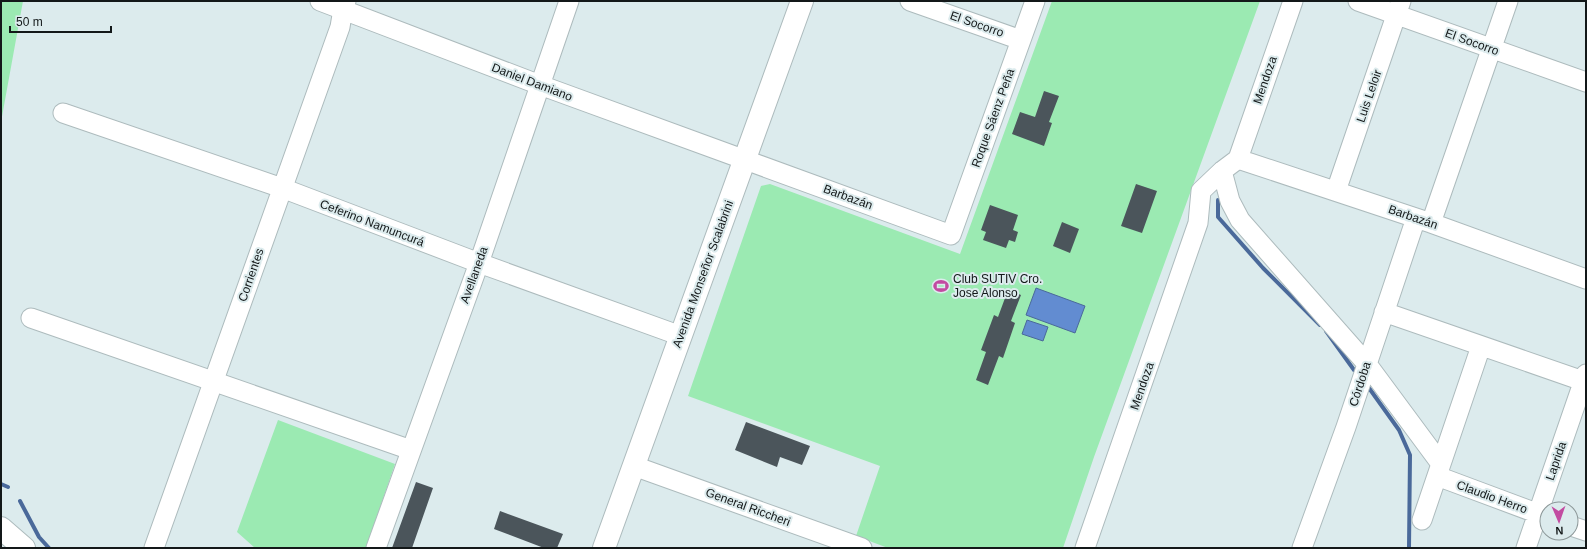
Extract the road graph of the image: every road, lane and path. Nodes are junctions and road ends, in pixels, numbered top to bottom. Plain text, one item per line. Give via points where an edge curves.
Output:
1 (320, 1) edge
2 (569, 1) edge
3 (802, 1) edge
4 (910, 1) edge
5 (1035, 1) edge
6 (1293, 1) edge
7 (1358, 1) edge
8 (1508, 1) edge
9 (344, 5) edge
10 (1399, 8) edge
11 (1021, 40) junction
12 (1491, 48) junction
13 (1586, 82) edge
14 (540, 85) junction
15 (63, 113) dead end
16 (1238, 159) junction
17 (744, 160) junction
18 (1222, 171) junction
19 (282, 188) junction
20 (1336, 190) junction
21 (1423, 221) junction
22 (951, 235) joint
23 (478, 263) junction
24 (1586, 279) edge
25 (1384, 312) junction
26 (31, 318) dead end
27 (681, 336) junction
28 (1481, 346) junction
29 (1367, 364) junction
30 (1585, 378) edge
31 (214, 381) junction
32 (411, 450) junction
33 (634, 466) junction
34 (1439, 470) junction
35 (1547, 501) edge
36 (1539, 513) edge
37 (1422, 520) dead end
38 (1539, 523) edge
39 (1, 528) edge
40 (830, 543) edge
41 (24, 548) edge
42 (154, 548) edge
43 (376, 548) edge
44 (604, 548) edge
45 (862, 548) edge
46 (1085, 548) edge
47 (1302, 548) edge
48 (1526, 548) edge

1 - 9 street, Daniel Damiano
2 - 14 street, Avellaneda
3 - 17 main road, Avenida Monseñor Scalabrini
4 - 11 street, El Socorro
5 - 11 street, Roque Sáenz Peña
6 - 16 street, Mendoza
7 - 10 street, El Socorro
8 - 12 street, Córdoba
9 - 14 street, Daniel Damiano
9 - 19 street, Corrientes via 340,27
10 - 12 street, El Socorro
10 - 20 street, Luis Leloir
11 - 22 street, Roque Sáenz Peña
12 - 13 street, El Socorro
12 - 21 street, Córdoba
14 - 17 street, Daniel Damiano
14 - 23 street, Avellaneda
15 - 19 street, Ceferino Namuncurá
16 - 18 street, Mendoza
16 - 20 street, Barbazán
17 - 22 street, Barbazán
17 - 27 main road, Avenida Monseñor Scalabrini
18 - 29 street via 1230,201 1240,220
18 - 46 street, Mendoza via 1201,191 1198,223
19 - 23 street, Ceferino Namuncurá
19 - 31 street, Corrientes
20 - 21 street, Barbazán
21 - 24 street, Barbazán
21 - 25 street, Córdoba
23 - 27 street, Ceferino Namuncurá
23 - 32 street, Avellaneda
25 - 28 street
25 - 29 street, Córdoba
26 - 31 street
27 - 33 main road, Avenida Monseñor Scalabrini
28 - 30 street
28 - 34 street
29 - 34 street
29 - 47 street, Córdoba
30 - 35 street, Laprida
31 - 32 street
31 - 42 street, Corrientes
32 - 43 street, Avellaneda
33 - 40 street, General Riccheri
33 - 44 main road, Avenida Monseñor Scalabrini
34 - 36 street, Claudio Herro
34 - 37 street
38 - 48 street, Laprida
39 - 41 main road
40 - 45 street, General Riccheri

